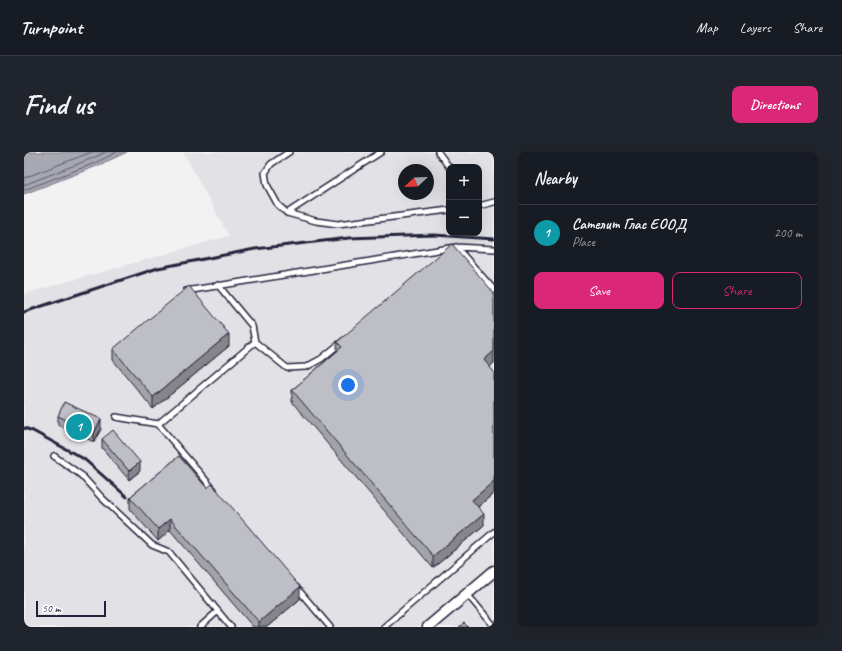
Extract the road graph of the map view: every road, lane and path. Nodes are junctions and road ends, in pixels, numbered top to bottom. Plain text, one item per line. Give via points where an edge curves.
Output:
1 (289, 152) edge
2 (381, 152) edge
3 (438, 152) edge
4 (447, 164) edge
5 (494, 202) edge
6 (482, 205) edge
7 (446, 210) edge
8 (287, 213) junction
9 (456, 247) junction
10 (494, 249) edge
11 (450, 252) edge
12 (218, 285) junction
13 (494, 290) edge
14 (180, 296) edge
15 (346, 339) edge
16 (255, 342) junction
17 (116, 418) dead end
18 (158, 424) junction
19 (54, 456) dead end
20 (219, 496) edge
21 (494, 532) edge
22 (494, 571) edge
23 (295, 585) edge
24 (467, 594) junction
25 (218, 612) junction
26 (494, 626) edge
27 (200, 627) edge
28 (231, 627) edge
29 (330, 627) edge
30 (384, 627) edge
31 (428, 627) edge

1 - 8 lane via 271,164 265,173 266,185 272,196
2 - 8 lane
3 - 4 lane
5 - 6 lane
7 - 8 lane via 338,224
9 - 10 lane
9 - 11 lane
9 - 12 lane
9 - 13 lane
12 - 14 lane via 186,291
12 - 16 lane via 252,326
15 - 16 lane via 321,359 306,367 287,368
16 - 18 lane
17 - 18 lane
18 - 20 lane
19 - 25 lane via 81,475 152,545 169,552
21 - 30 lane
22 - 24 street
23 - 29 lane
24 - 26 lane
24 - 31 street
25 - 27 lane
25 - 28 lane

